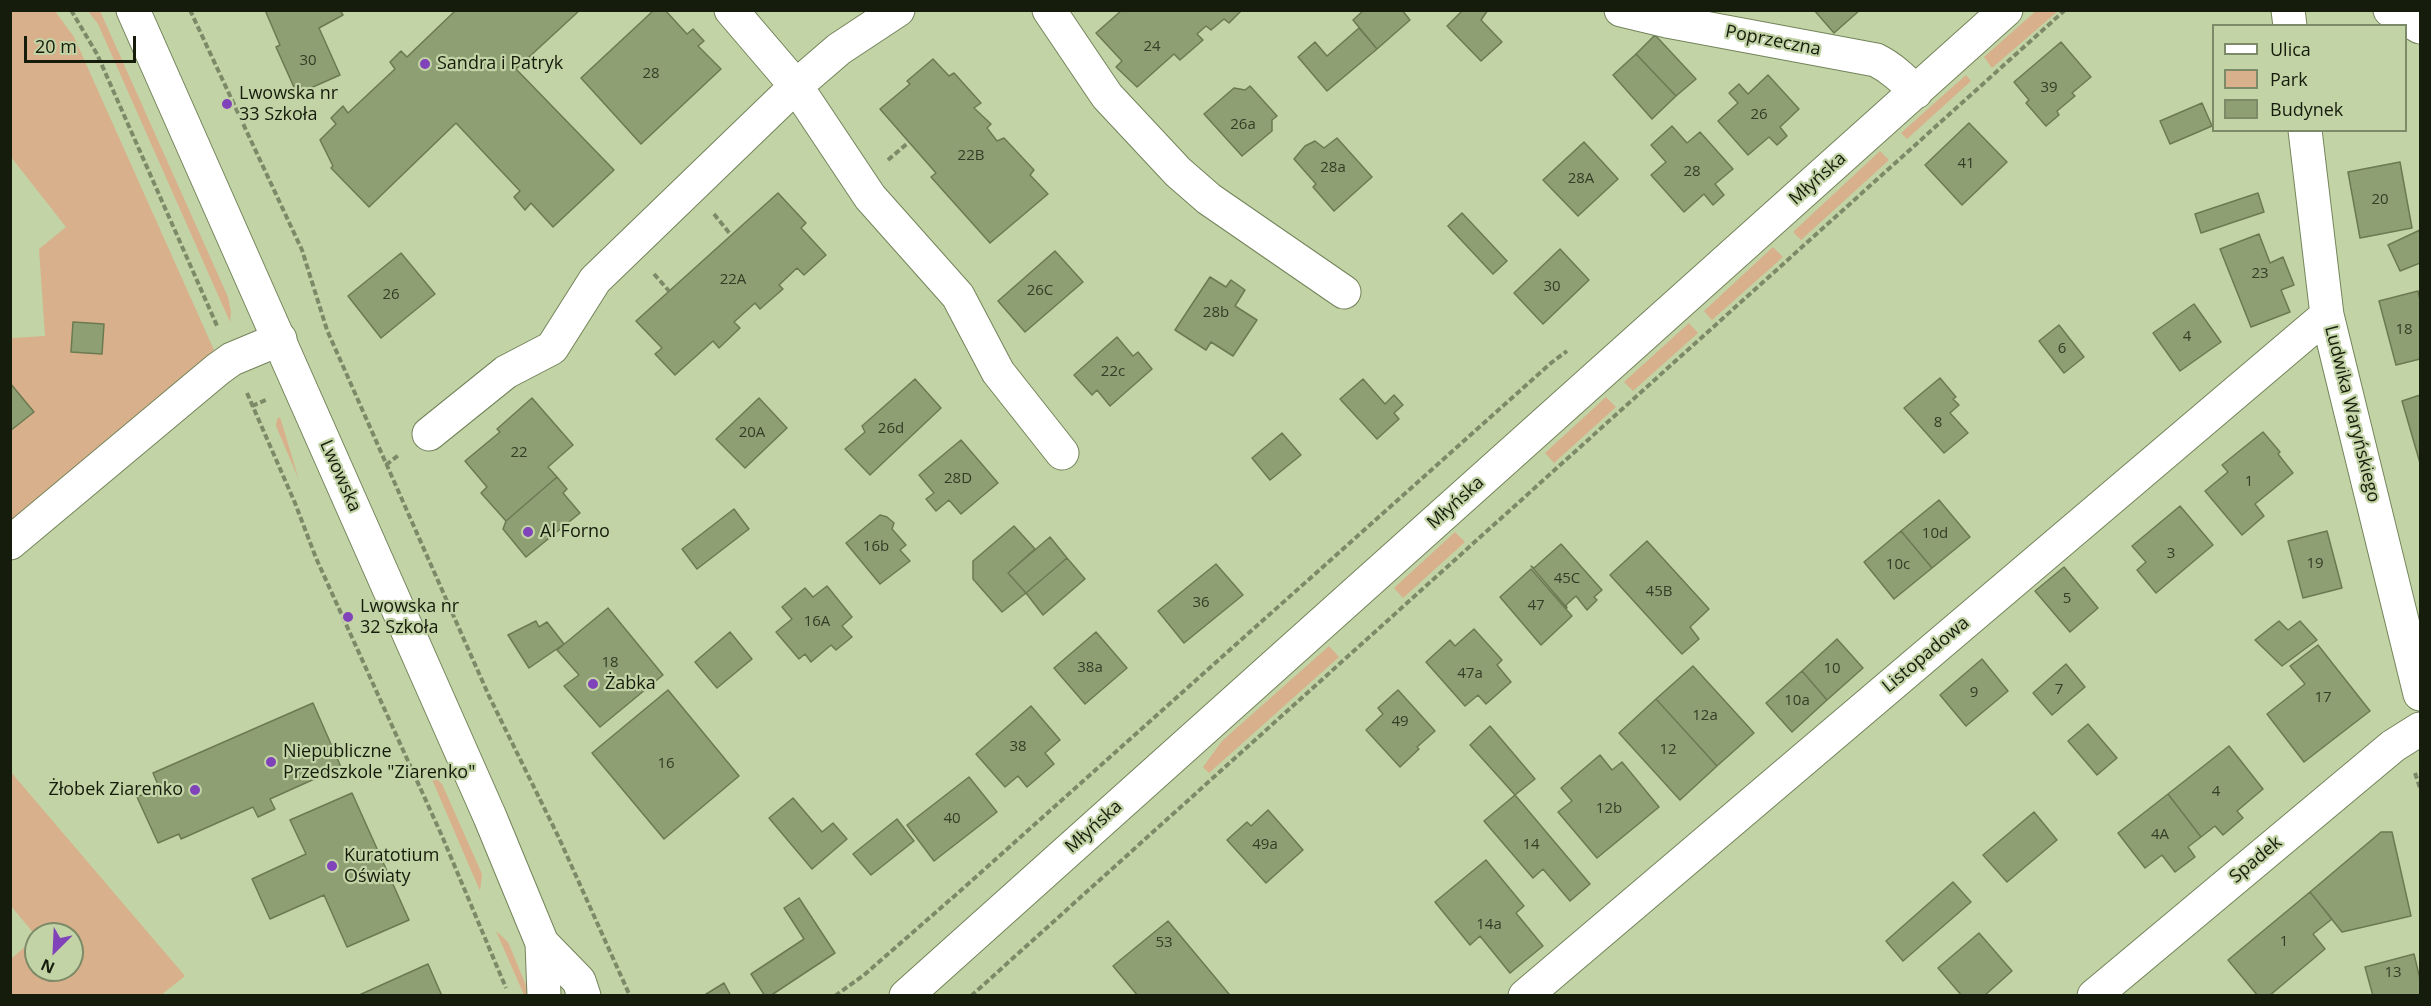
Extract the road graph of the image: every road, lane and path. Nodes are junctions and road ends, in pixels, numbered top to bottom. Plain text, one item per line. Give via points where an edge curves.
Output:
1 (71, 10) edge
2 (133, 10) edge
3 (190, 10) edge
4 (731, 10) edge
5 (898, 10) edge
6 (1048, 10) edge
7 (1621, 10) edge
8 (2006, 10) edge
9 (2065, 10) edge
10 (2390, 10) edge
11 (1670, 16) edge
12 (2421, 27) edge
13 (796, 86) junction
14 (1916, 92) junction
15 (2305, 132) edge
16 (711, 210) dead end
17 (731, 235) dead end
18 (1344, 292) dead end
19 (2327, 315) junction
20 (280, 339) junction
21 (1569, 350) dead end
22 (232, 359) junction
23 (273, 397) dead end
24 (252, 406) junction
25 (429, 434) dead end
26 (1062, 453) dead end
27 (10, 543) edge
28 (2421, 694) edge
29 (2421, 729) edge
30 (542, 943) junction
31 (509, 996) edge
32 (544, 996) edge
33 (584, 996) edge
34 (630, 996) edge
35 (835, 996) edge
36 (906, 996) edge
37 (971, 996) edge
38 (1525, 996) edge
39 (2094, 996) edge

1 - 22 path via 97,54
2 - 20 street, Lwowska
3 - 34 path via 302,250 327,330 485,685
4 - 13 street
5 - 13 street via 839,49
6 - 18 street via 1107,96 1178,172 1209,199
7 - 11 street, Poprzeczna
8 - 14 street, Młyńska
9 - 37 path
10 - 12 street
11 - 14 street, Poprzeczna via 1876,60 1900,75
13 - 25 street via 595,280 552,348 506,372
13 - 26 street via 870,197 958,296 998,372
14 - 36 street, Młyńska
15 - 19 street, Ludwika Waryńskiego
16 - 17 path
19 - 28 street, Ludwika Waryńskiego
19 - 38 street, Listopadowa
20 - 22 street
20 - 30 street, Lwowska
21 - 35 path via 951,900
22 - 24 path
22 - 27 street
23 - 24 path
24 - 31 path
29 - 39 street, Spadek via 2393,746
30 - 32 street, Lwowska
30 - 33 street, Lwowska via 579,981

